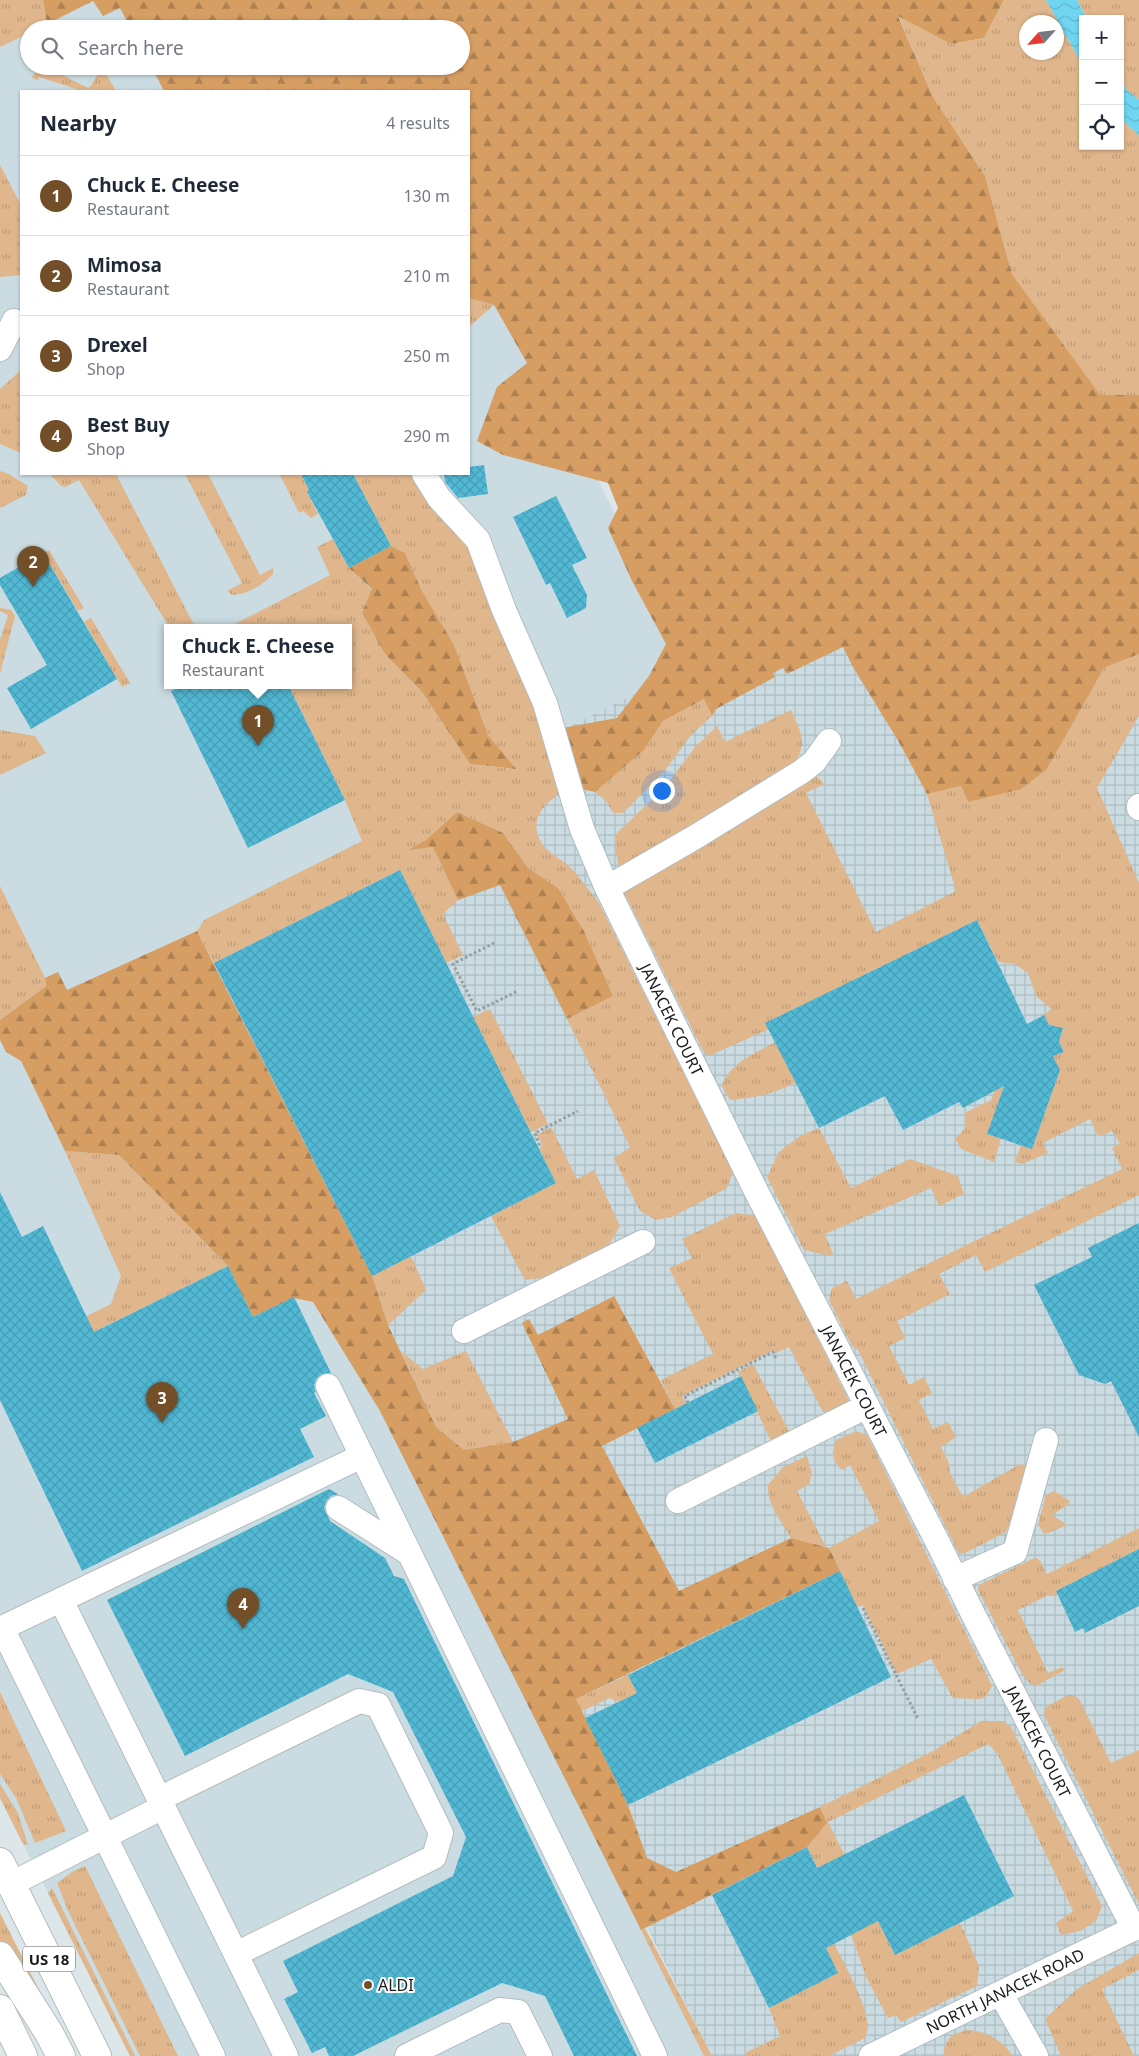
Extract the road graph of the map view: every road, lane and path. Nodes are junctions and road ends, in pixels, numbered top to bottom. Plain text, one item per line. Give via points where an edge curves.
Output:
1 (18, 323) edge
2 (0, 349) edge
3 (425, 475) edge
4 (829, 740) dead end
5 (607, 888) junction
6 (494, 943) dead end
7 (518, 991) dead end
8 (578, 1111) dead end
9 (538, 1145) dead end
10 (643, 1242) dead end
11 (464, 1331) dead end
12 (776, 1359) dead end
13 (328, 1386) dead end
14 (688, 1402) dead end
15 (867, 1406) junction
16 (1046, 1440) dead end
17 (362, 1456) junction
18 (678, 1501) dead end
19 (338, 1508) dead end
20 (409, 1553) junction
21 (955, 1579) junction
22 (61, 1600) junction
23 (863, 1608) dead end
24 (918, 1719) dead end
25 (161, 1803) junction
26 (104, 1837) junction
27 (5, 1873) edge
28 (1136, 1927) edge
29 (236, 1954) junction
30 (0, 1956) edge
31 (1001, 1994) junction
32 (0, 2009) edge
33 (24, 2056) edge
34 (61, 2056) edge
35 (97, 2056) edge
36 (213, 2056) edge
37 (286, 2056) edge
38 (408, 2056) edge
39 (540, 2056) edge
40 (655, 2056) edge
41 (871, 2056) edge
42 (1036, 2056) edge

1 - 2 street
3 - 5 street, JANACEK COURT via 439,498 478,540 504,610 545,702 582,829
4 - 5 street via 814,762 801,772
5 - 15 street, JANACEK COURT via 754,1187
6 - 7 path via 453,964 477,1011
8 - 9 path via 534,1133
10 - 11 street
12 - 14 path via 773,1352 685,1396
13 - 17 street
15 - 18 street
15 - 21 street, JANACEK COURT
16 - 21 street via 1015,1552
17 - 20 street
17 - 22 street
19 - 20 street
20 - 40 street
21 - 28 street, JANACEK COURT
22 - 25 street
22 - 26 street via 2,1628
23 - 24 path
25 - 26 street
25 - 29 street
25 - 29 street via 359,1701 378,1705 440,1833 434,1856
26 - 27 street
26 - 36 street
27 - 35 main road, US 18
28 - 31 street, NORTH JANACEK ROAD
29 - 37 street
30 - 34 main road
31 - 41 street, NORTH JANACEK ROAD
31 - 42 street
32 - 33 main road
38 - 39 street via 500,2010 518,2012

